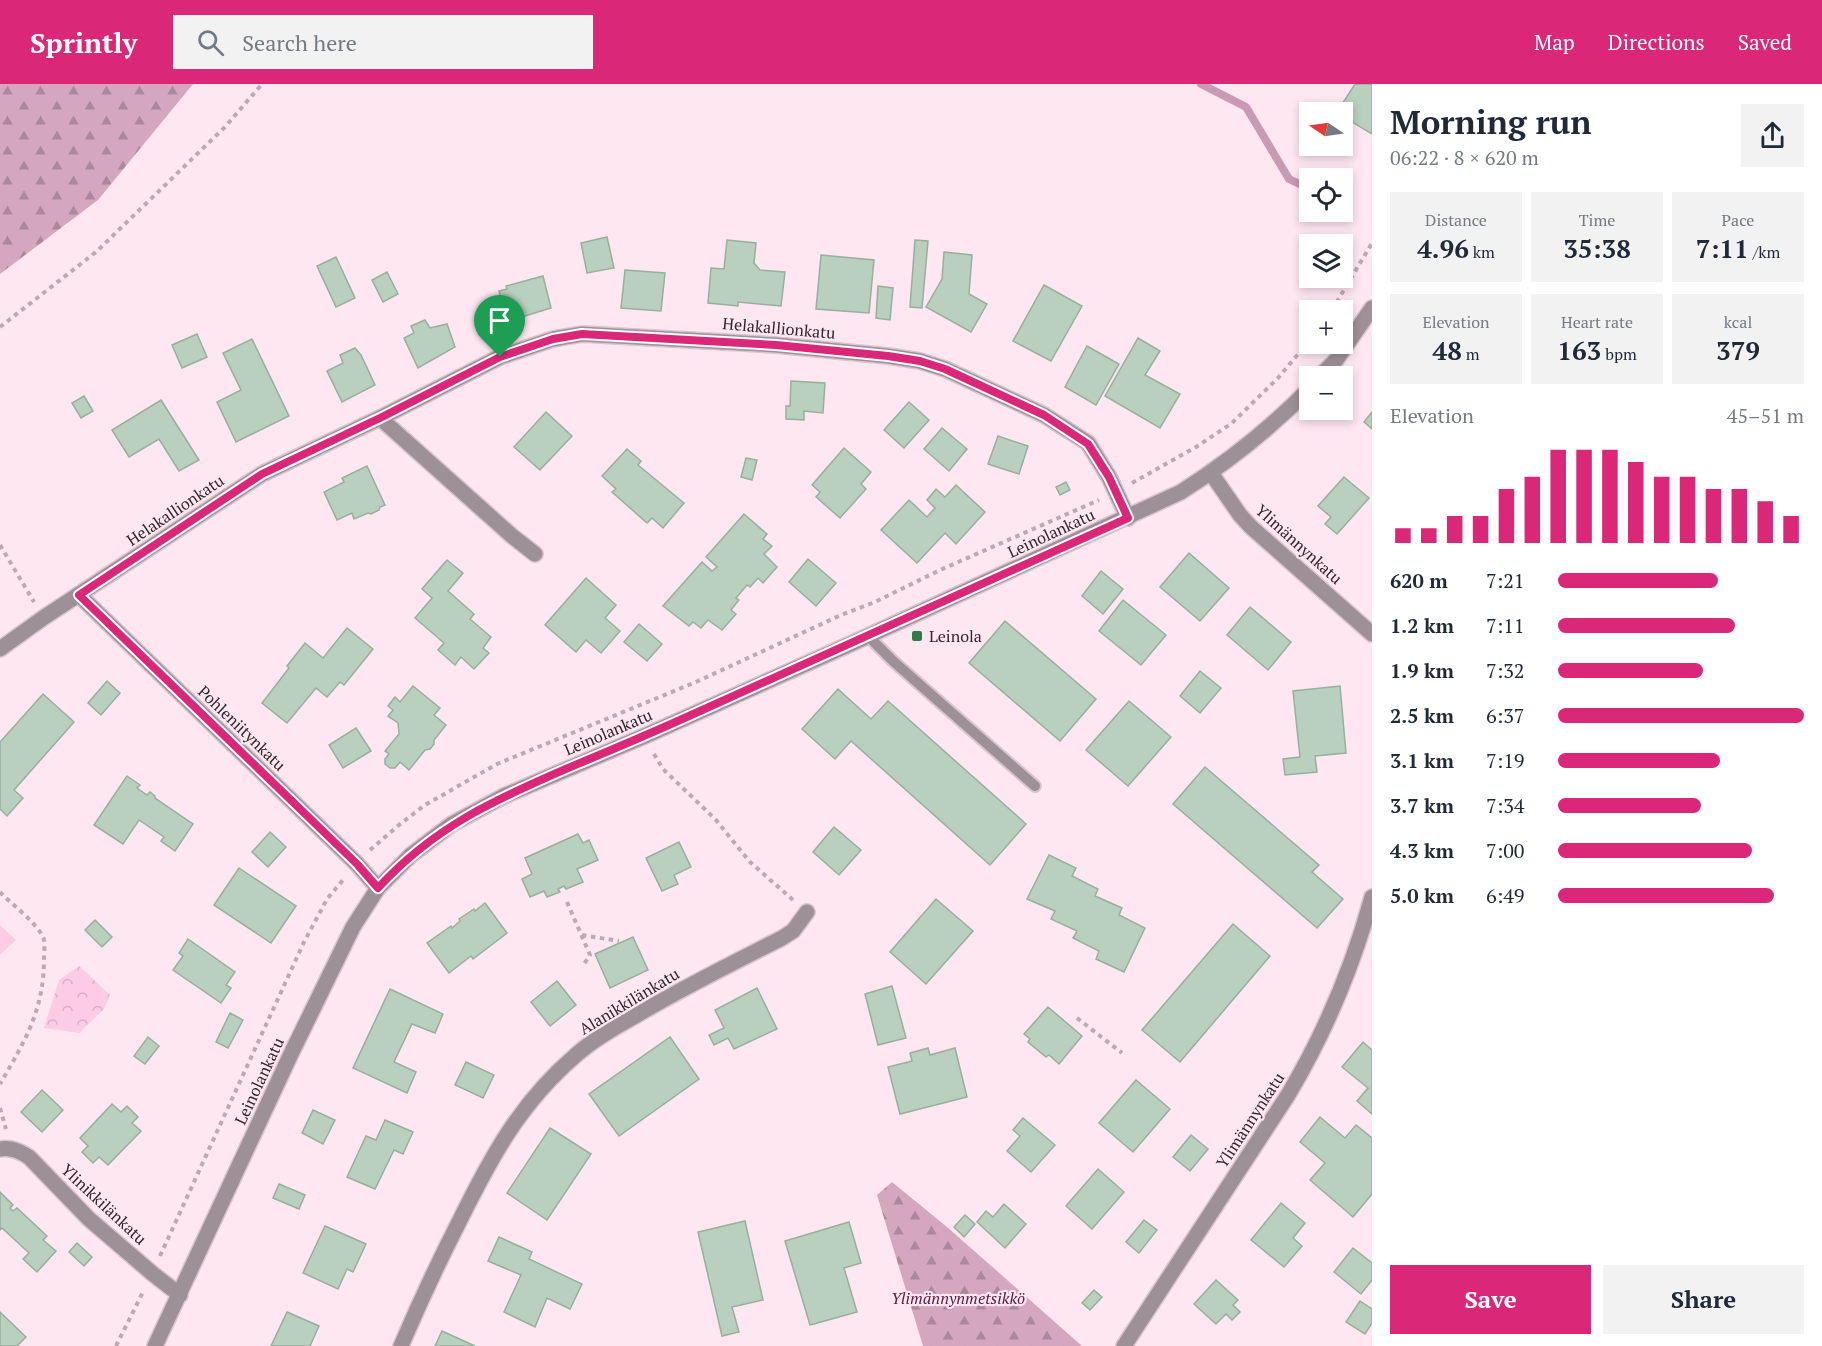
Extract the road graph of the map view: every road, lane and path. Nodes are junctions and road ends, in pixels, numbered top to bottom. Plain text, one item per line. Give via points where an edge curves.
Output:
1 (262, 84) edge
2 (1372, 243) edge
3 (1338, 300) edge
4 (1372, 308) edge
5 (0, 327) edge
6 (1299, 353) edge
7 (1330, 366) edge
8 (1299, 399) edge
9 (380, 418) junction
10 (1211, 473) junction
11 (1116, 493) junction
12 (1128, 518) junction
13 (0, 545) edge
14 (535, 554) dead end
15 (79, 595) junction
16 (43, 618) junction
17 (1372, 634) edge
18 (868, 636) junction
19 (0, 649) edge
20 (647, 735) junction
21 (1035, 786) dead end
22 (357, 864) junction
23 (378, 888) junction
24 (0, 892) edge
25 (1372, 897) edge
26 (567, 902) dead end
27 (807, 912) joint
28 (581, 935) junction
29 (619, 941) dead end
30 (584, 964) dead end
31 (1077, 1018) dead end
32 (1122, 1053) dead end
33 (0, 1084) edge
34 (0, 1149) edge
35 (153, 1274) junction
36 (180, 1295) junction
37 (116, 1346) edge
38 (156, 1346) edge
39 (401, 1346) edge
40 (1124, 1346) edge

1 - 5 path via 225,127 96,252
2 - 3 path
4 - 7 street
6 - 11 path via 1232,423
8 - 10 street, Leinolankatu
9 - 11 street, Helakallionkatu via 500,357 553,339 582,334 787,346 920,361 970,380 1044,415 1088,444
9 - 14 street
9 - 15 street, Helakallionkatu via 262,474
10 - 12 street, Leinolankatu
10 - 17 street, Ylimännynkatu via 1251,527
11 - 12 street, Helakallionkatu
11 - 22 path via 696,682 497,764 425,805
12 - 18 street, Leinolankatu
13 - 16 path
15 - 16 street, Helakallionkatu
15 - 22 street, Pohleniitynkatu
16 - 19 street, Helakallionkatu
18 - 20 street, Leinolankatu
18 - 21 lane
20 - 23 street, Leinolankatu via 477,810 430,839
20 - 27 path via 663,769 716,820 750,862
22 - 23 street, Pohleniitynkatu
22 - 35 path via 327,899 304,942
23 - 36 street, Leinolankatu via 353,927 305,1025
24 - 33 path via 38,929 44,940 38,1010
25 - 40 street, Ylimännynkatu via 1345,978 1307,1061
26 - 28 path
27 - 39 street, Alanikkilänkatu via 793,931 620,1025 556,1074 514,1122 488,1164
28 - 29 path
28 - 30 path via 590,955
31 - 32 path
34 - 35 street, Ylinikkilänkatu via 19,1151 29,1157 90,1219
35 - 36 street, Ylinikkilänkatu
35 - 37 path
36 - 38 street, Leinolankatu

